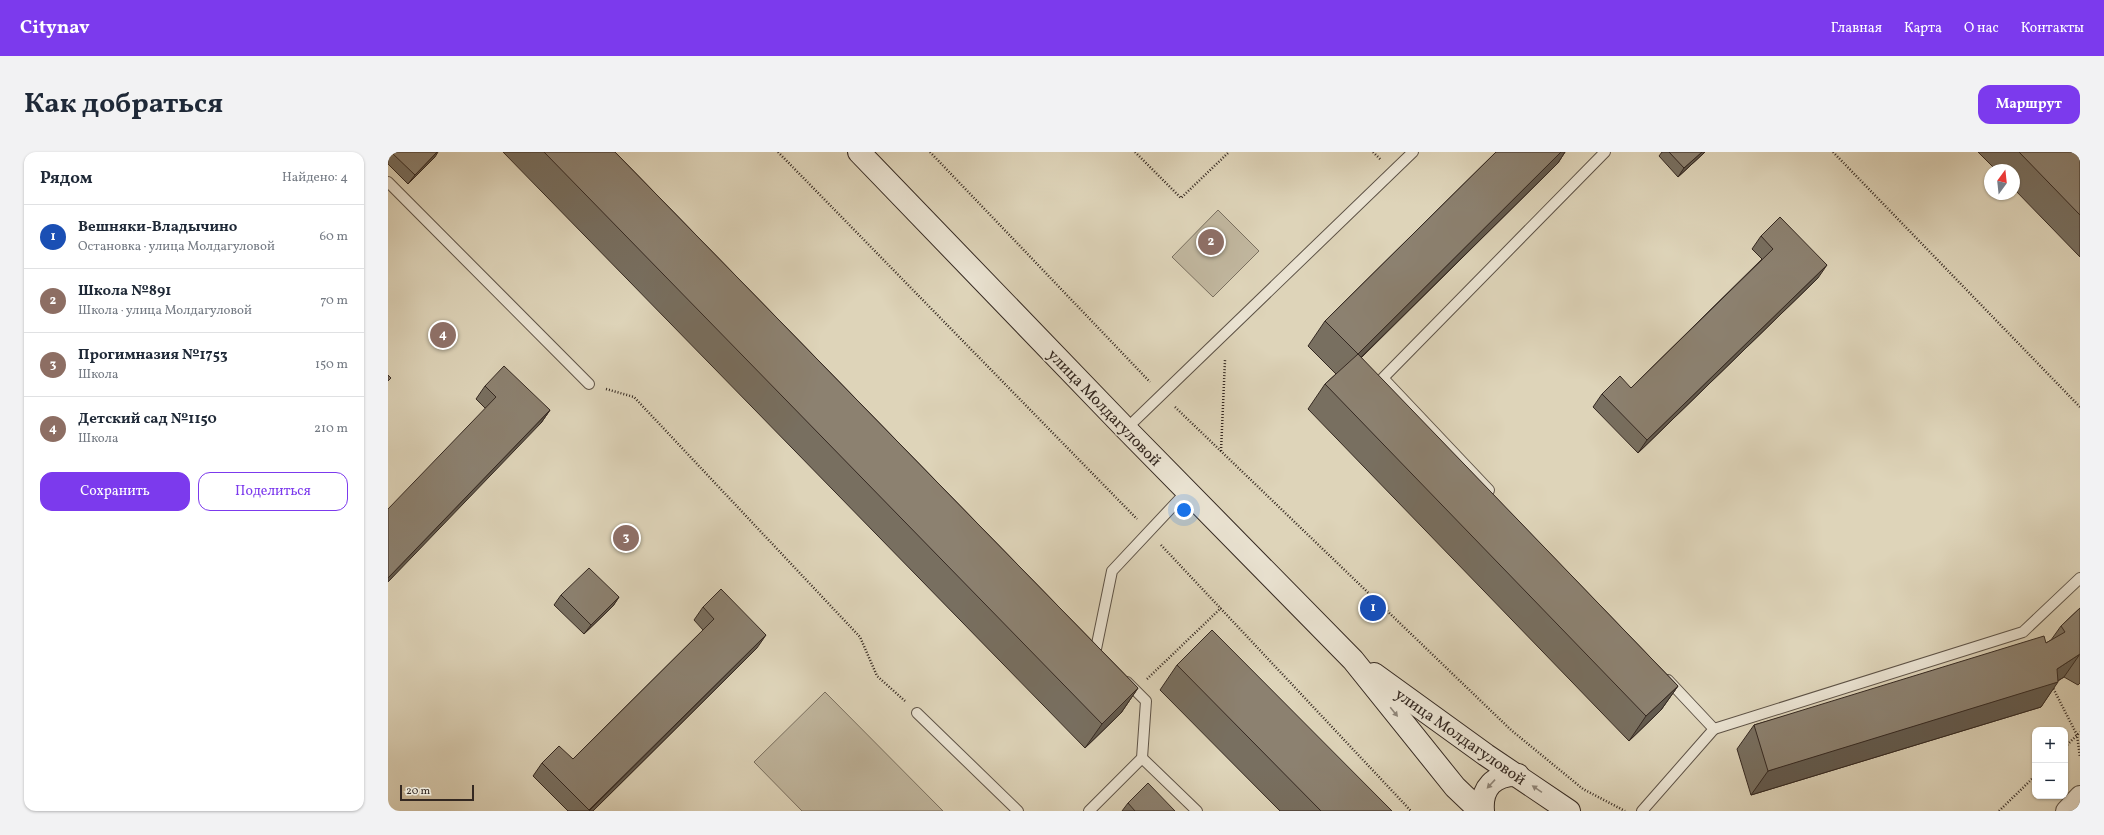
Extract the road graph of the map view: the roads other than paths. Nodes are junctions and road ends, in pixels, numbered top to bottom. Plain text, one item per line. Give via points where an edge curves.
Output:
1 (859, 152) edge
2 (1413, 152) edge
3 (1606, 152) edge
4 (388, 182) edge
5 (589, 384) road end
6 (1126, 429) junction
7 (1187, 491) junction
8 (1497, 498) edge
9 (2080, 578) edge
10 (1085, 638) edge
11 (1353, 660) junction
12 (1660, 671) edge
13 (1121, 675) edge
14 (917, 713) road end
15 (1714, 729) junction
16 (1142, 758) junction
17 (1518, 776) junction
18 (2080, 796) edge
19 (1018, 811) edge
20 (1089, 811) edge
21 (1197, 811) edge
22 (1481, 811) edge
23 (1569, 811) edge
24 (1642, 811) edge
25 (2066, 811) edge

1 - 6 main road, улица Молдагуловой
2 - 6 lane
3 - 8 lane via 1383,378
4 - 5 lane
6 - 7 main road, улица Молдагуловой
7 - 10 lane via 1112,571 1099,652
7 - 11 main road, улица Молдагуловой
9 - 15 lane via 2023,632
11 - 17 main road, улица Молдагуловой
11 -> 22 main road, улица Молдагуловой via 1455,787
12 - 15 lane
13 - 16 lane via 1146,701
14 - 19 lane
15 - 24 lane
16 - 20 lane
16 - 21 lane
17 -> 22 main road via 1507,775 1497,778 1488,786
23 -> 17 main road, улица Молдагуловой
18 - 25 street

